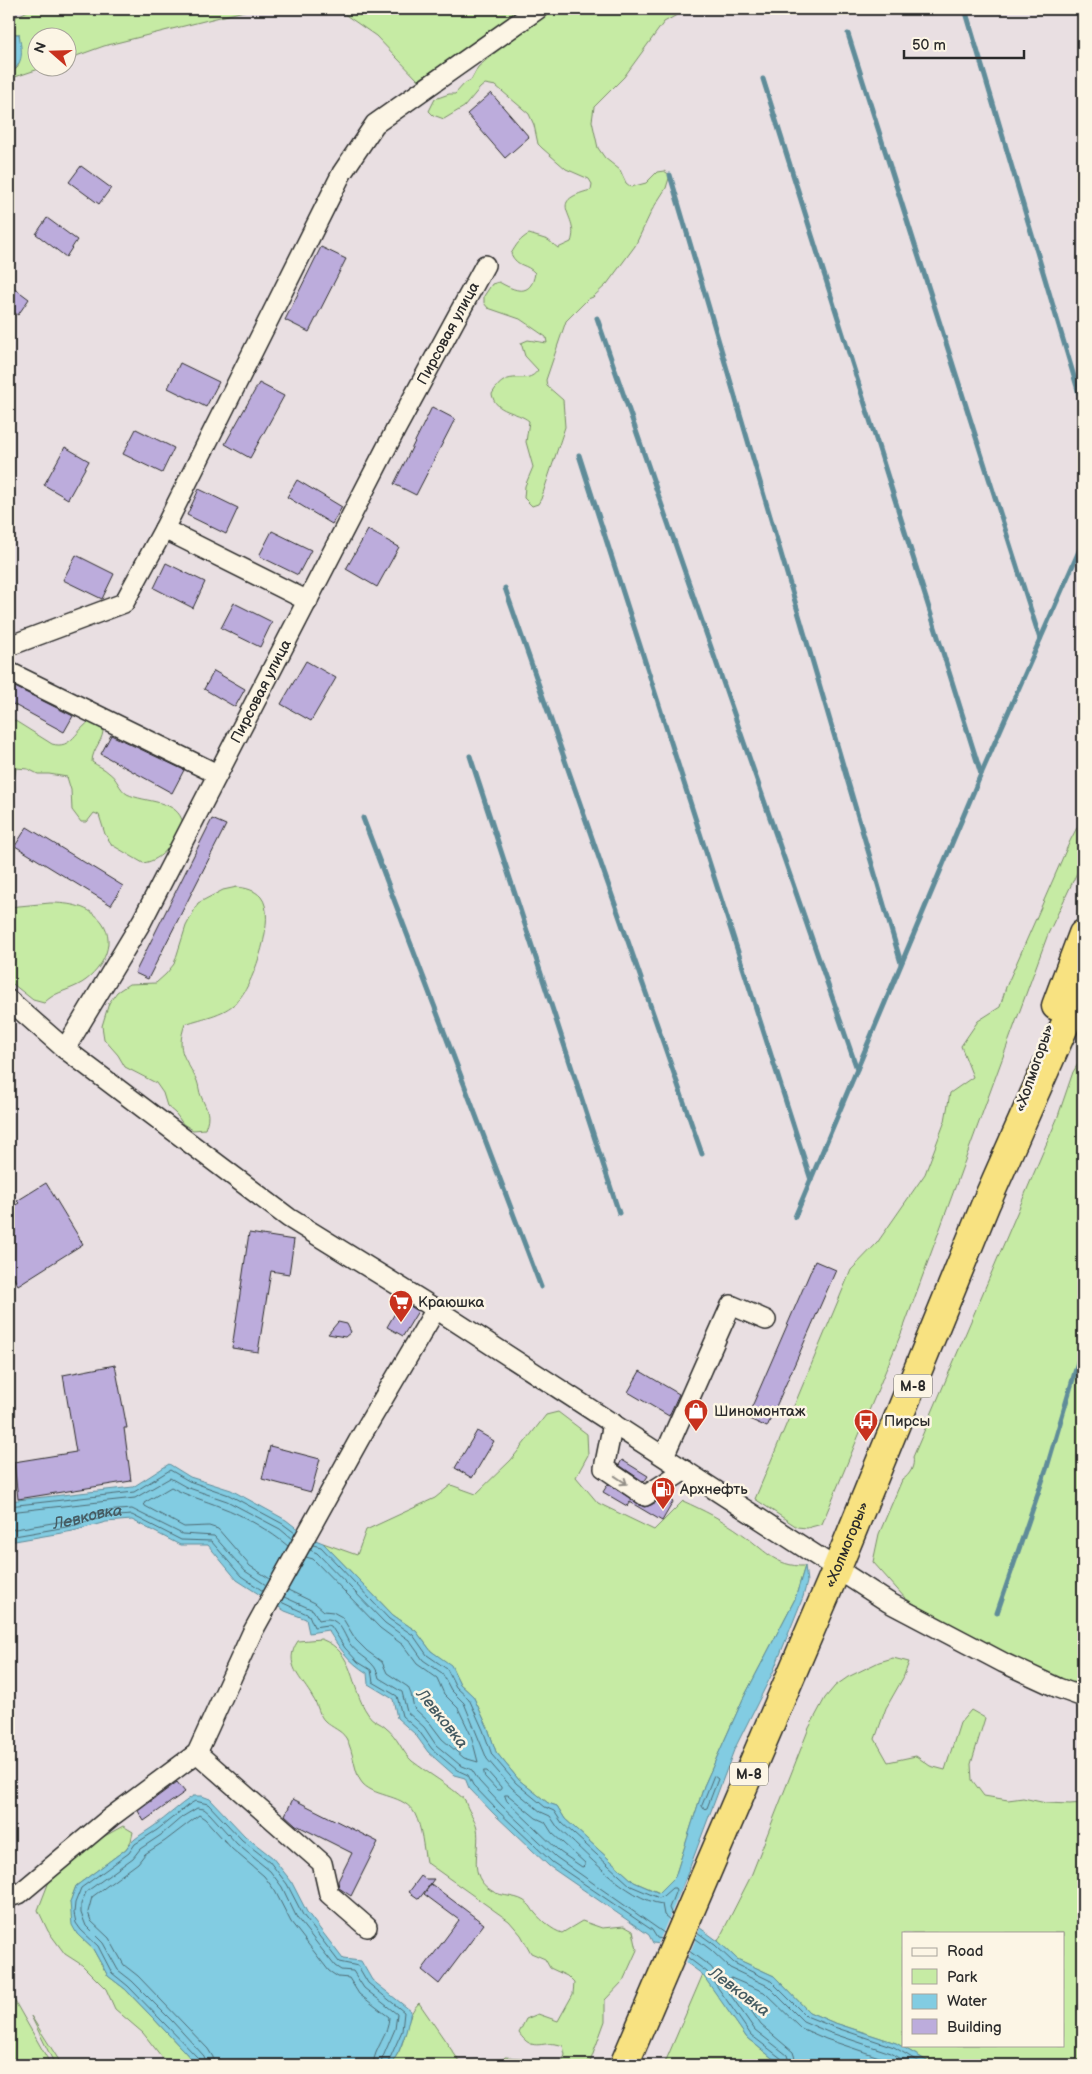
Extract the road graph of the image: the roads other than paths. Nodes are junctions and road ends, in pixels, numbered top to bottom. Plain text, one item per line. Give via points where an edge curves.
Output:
1 (538, 9) edge
2 (484, 265) dead end
3 (164, 529) junction
4 (308, 601) junction
5 (9, 646) edge
6 (9, 672) edge
7 (217, 774) junction
8 (1083, 934) edge
9 (1083, 984) edge
10 (9, 1000) edge
11 (65, 1049) junction
12 (986, 1203) junction
13 (436, 1309) junction
14 (766, 1320) dead end
15 (613, 1423) junction
16 (664, 1456) junction
17 (685, 1470) junction
18 (837, 1568) junction
19 (1083, 1697) edge
20 (197, 1753) junction
21 (9, 1897) edge
22 (367, 1927) dead end
23 (624, 2065) edge

1 - 3 street via 375,124 342,174
2 - 4 street, Пирсовая улица
3 - 4 street
3 - 5 street via 124,603
4 - 7 street, Пирсовая улица
6 - 7 street
7 - 11 street, Пирсовая улица via 142,921
8 - 12 highway, «Холмогоры» / М-8
9 - 12 highway, «Холмогоры» / М-8
10 - 11 street
11 - 13 street via 289,1218
12 - 18 highway, «Холмогоры» / М-8
13 - 15 street
13 - 20 street via 252,1633
14 - 16 street via 731,1305
15 - 16 street
15 -> 17 street via 604,1468 646,1496
16 - 17 street
17 - 18 street
18 - 19 street via 888,1602 968,1645
18 - 23 highway, «Холмогоры» / М-8
20 - 21 street via 110,1817 19,1894
20 - 22 street via 322,1863 329,1894

